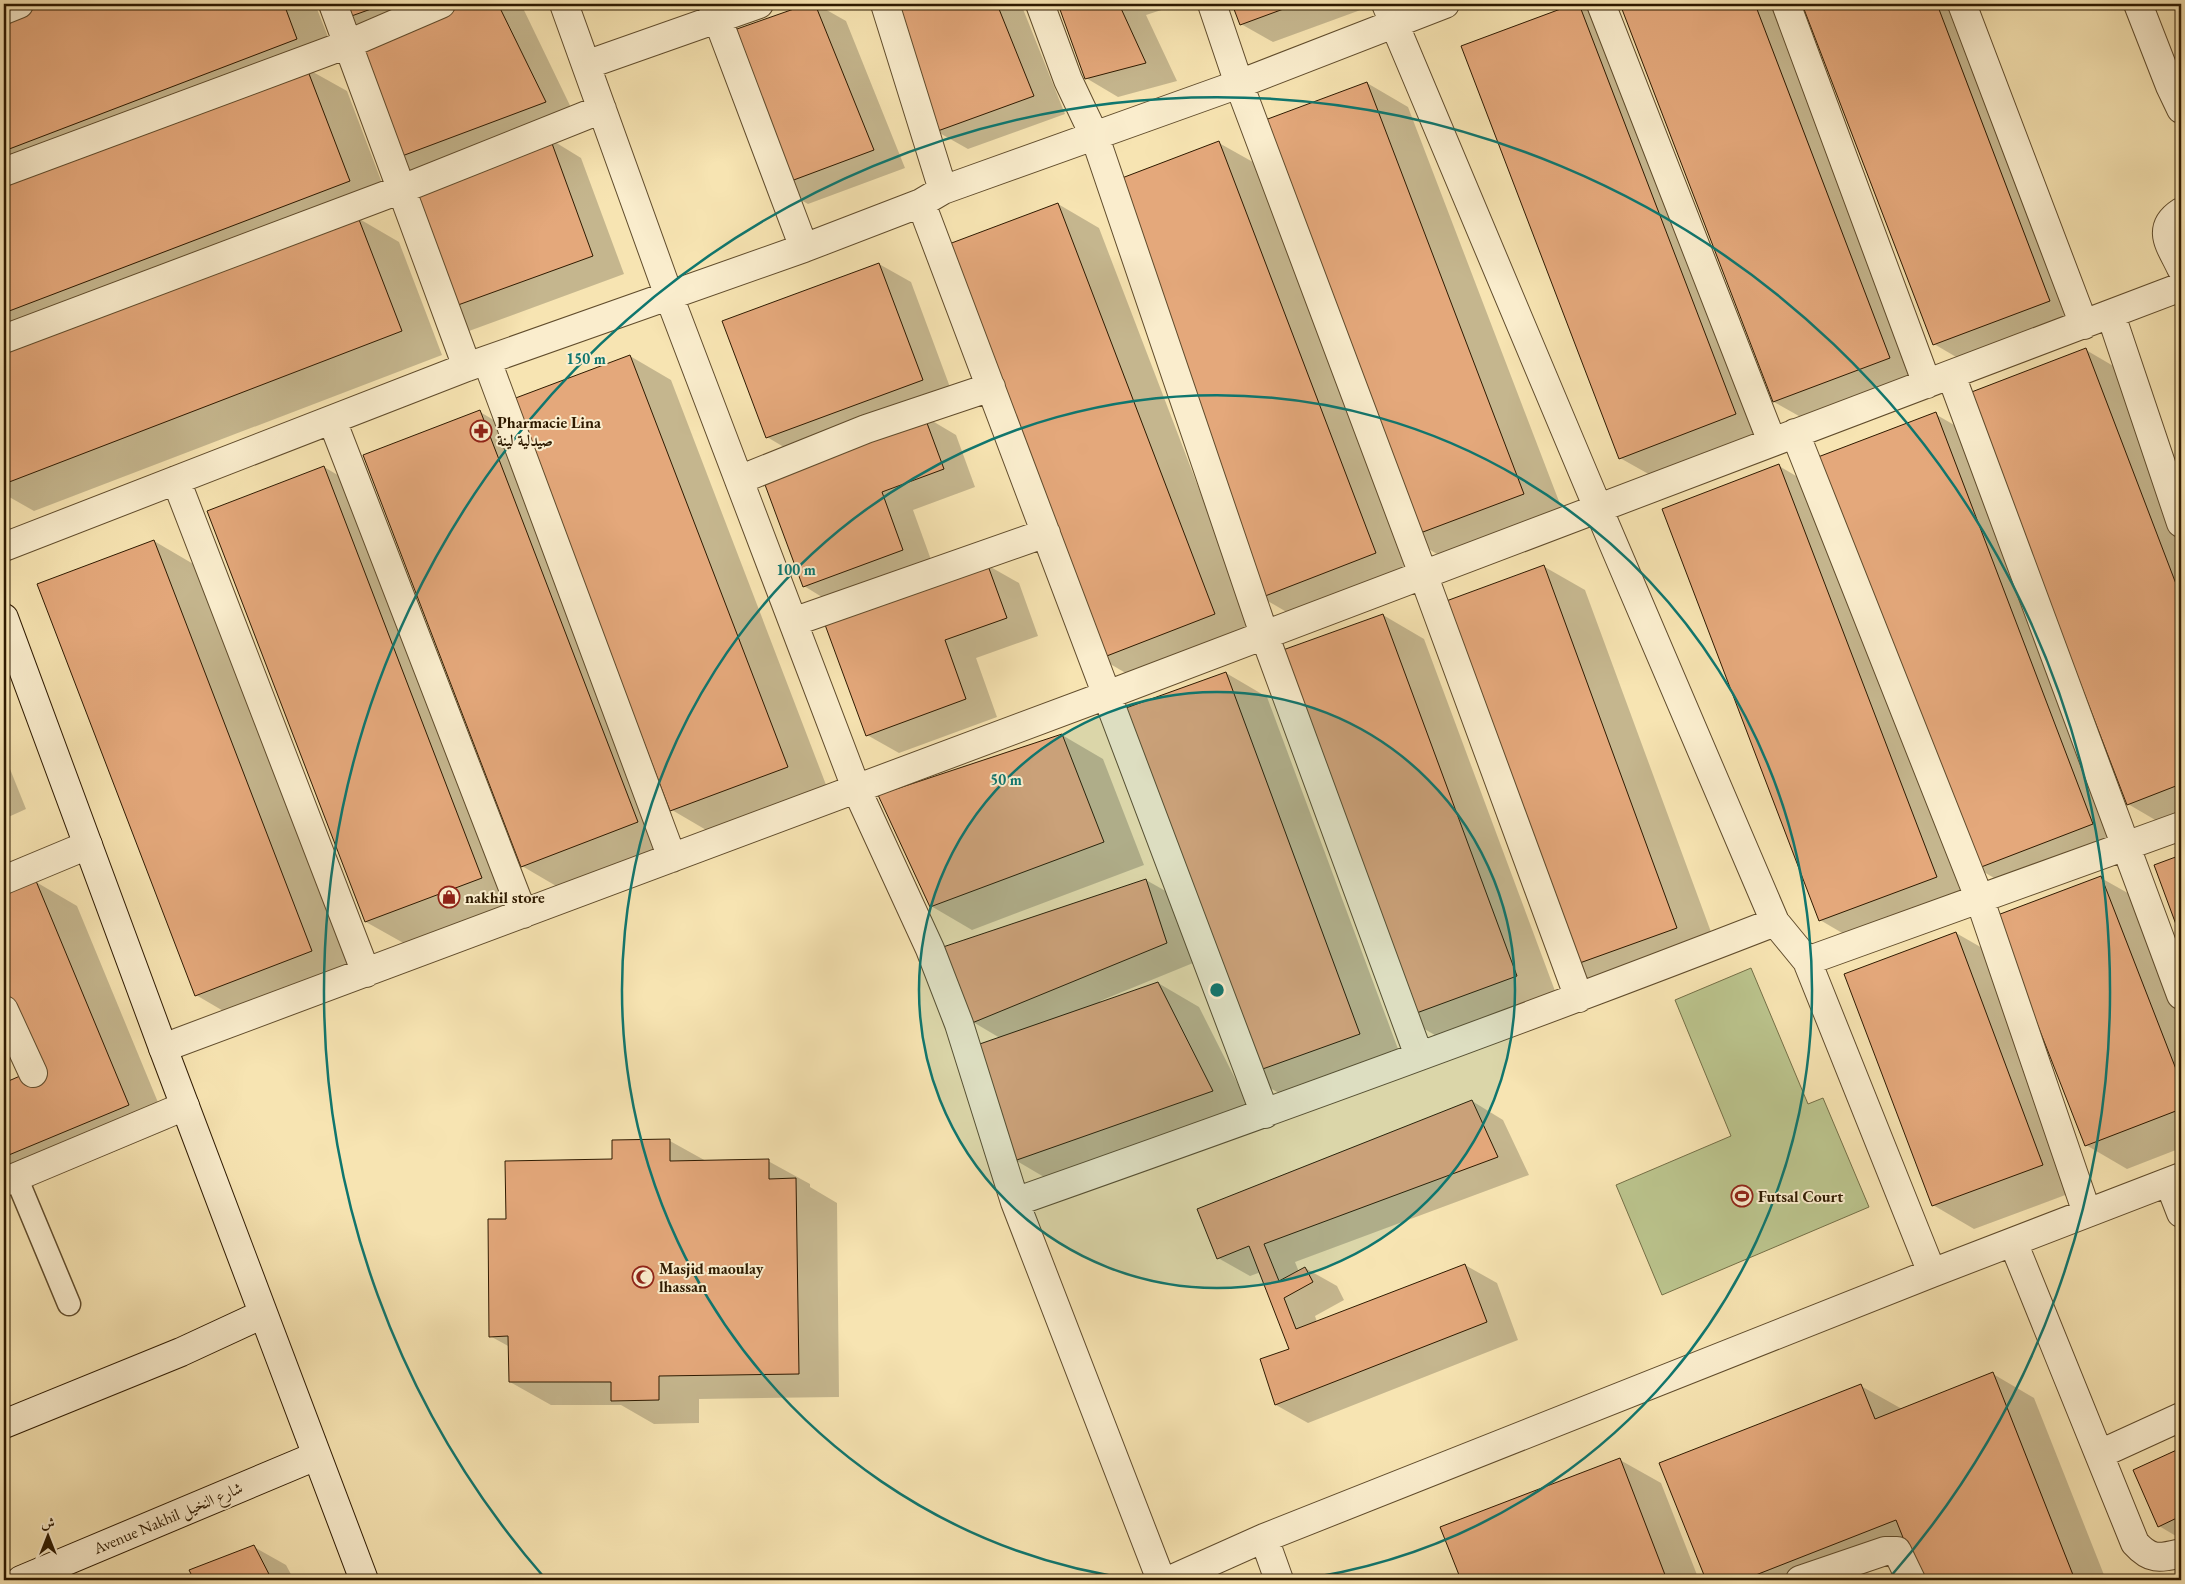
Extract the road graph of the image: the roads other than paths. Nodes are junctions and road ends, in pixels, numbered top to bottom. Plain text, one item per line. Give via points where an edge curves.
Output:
1 (19, 4) edge
2 (333, 4) edge
3 (441, 4) edge
4 (564, 4) edge
5 (759, 4) edge
6 (885, 4) edge
7 (1040, 4) edge
8 (1212, 4) edge
9 (1445, 4) edge
10 (1601, 4) edge
11 (1786, 4) edge
12 (1962, 4) edge
13 (2138, 4) edge
14 (4, 10) edge
15 (715, 12) edge
16 (1390, 13) edge
17 (348, 44) junction
18 (586, 65) junction
19 (1239, 84) junction
20 (2177, 92) edge
21 (602, 110) junction
22 (1095, 136) junction
23 (4, 172) edge
24 (402, 189) junction
25 (932, 196) junction
26 (2181, 212) edge
27 (804, 248) junction
28 (2181, 268) edge
29 (2181, 287) edge
30 (669, 296) junction
31 (2111, 315) junction
32 (2084, 325) junction
33 (4, 339) edge
34 (477, 364) junction
35 (1939, 380) junction
36 (991, 387) junction
37 (332, 420) junction
38 (1784, 438) junction
39 (176, 480) junction
40 (739, 480) junction
41 (1598, 508) junction
42 (2181, 523) edge
43 (1046, 533) junction
44 (4, 547) edge
45 (1423, 574) junction
46 (4, 618) edge
47 (793, 622) junction
48 (1264, 634) junction
49 (1107, 695) junction
50 (856, 788) junction
51 (2181, 826) edge
52 (88, 845) junction
53 (2127, 846) junction
54 (672, 858) junction
55 (4, 880) edge
56 (1980, 900) junction
57 (522, 914) junction
58 (1775, 922) junction
59 (1807, 961) junction
60 (366, 973) junction
61 (2181, 994) edge
62 (1579, 998) junction
63 (4, 1010) edge
64 (163, 1048) junction
65 (1419, 1056) junction
66 (33, 1073) dead end
67 (185, 1106) junction
68 (1265, 1114) junction
69 (2175, 1179) edge
70 (10, 1180) edge
71 (1015, 1202) junction
72 (2088, 1213) junction
73 (2181, 1213) edge
74 (2013, 1242) junction
75 (1932, 1273) junction
76 (69, 1304) dead end
77 (263, 1314) junction
78 (2181, 1417) edge
79 (4, 1424) edge
80 (2100, 1454) junction
81 (316, 1456) junction
82 (1264, 1538) junction
83 (2181, 1553) edge
84 (21, 1580) edge
85 (364, 1580) edge
86 (1161, 1580) edge
87 (1170, 1580) edge
88 (1280, 1580) edge
89 (1800, 1580) edge
90 (1911, 1580) edge

1 - 14 street
2 - 17 street
3 - 17 street
4 - 18 street
5 - 15 street
6 - 25 street
7 - 22 street via 1068,80
8 - 19 street
9 - 16 street
10 - 38 street
11 - 35 street
12 - 32 street
13 - 20 street
15 - 18 street
15 - 27 street
16 - 19 street
16 - 41 street
17 - 23 street
17 - 24 street
18 - 21 street
19 - 22 street
19 - 45 street
21 - 24 street
21 - 30 street
22 - 25 street
22 - 48 street
24 - 33 street
24 - 34 street
25 - 27 street
25 - 36 street
26 - 28 street via 2168,224 2166,235
27 - 30 street
29 - 31 street
30 - 34 street
30 - 40 street
31 - 32 street
31 - 42 street
32 - 35 street
34 - 37 street
34 - 54 street
35 - 38 street
35 - 53 street
36 - 40 street via 866,429
36 - 43 street
37 - 39 street
37 - 57 street
38 - 41 street
38 - 56 street
39 - 44 street
39 - 60 street
40 - 47 street
41 - 45 street
41 - 58 street
43 - 47 street
43 - 49 street
45 - 48 street
45 - 62 street
46 - 52 street
47 - 50 street
48 - 49 street
48 - 65 street
49 - 50 street
49 - 68 street
50 - 54 street
50 - 71 street via 930,950 958,1024
51 - 53 street
52 - 55 street
52 - 64 street
53 - 56 street
53 - 61 street
54 - 57 street
56 - 59 street
56 - 72 street
57 - 60 street
58 - 59 street
58 - 62 street
59 - 75 street
60 - 64 street
62 - 65 street
63 - 66 street
64 - 67 street
65 - 68 street
67 - 70 street
67 - 77 street
68 - 71 street
69 - 72 street
69 - 73 street
70 - 76 lane
71 - 86 street
72 - 74 street
74 - 75 street
74 - 80 street
75 - 82 street
77 - 79 street via 181,1352
77 - 81 street
78 - 80 street
80 - 83 street via 2136,1543 2144,1554 2159,1558
81 - 84 street, Avenue Nakhil شارع النخيل
81 - 85 street
82 - 87 street
82 - 88 street
89 - 90 street via 1885,1550 1897,1550

